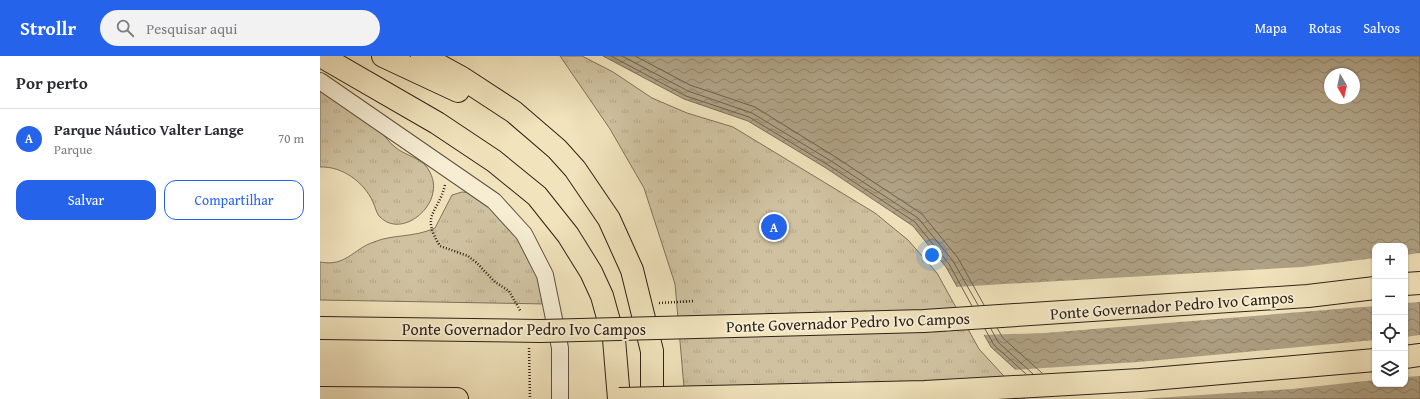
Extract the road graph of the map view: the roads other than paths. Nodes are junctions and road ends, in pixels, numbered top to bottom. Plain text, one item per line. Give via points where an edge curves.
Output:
1 (321, 56) edge
2 (383, 56) edge
3 (422, 56) edge
4 (320, 81) edge
5 (558, 149) junction
6 (1420, 283) edge
7 (1408, 284) edge
8 (1372, 288) edge
9 (320, 328) edge
10 (1420, 355) edge
11 (1408, 357) edge
12 (1372, 360) edge
13 (320, 398) edge
14 (457, 399) edge
15 (560, 399) edge
16 (619, 399) edge
17 (652, 399) edge

1 - 16 highway via 437,123 494,161 537,196 568,234 602,296 614,339
2 - 5 highway via 463,94
3 - 5 highway via 462,78 514,112
4 - 15 lane via 494,201 524,234 546,275 560,348
5 - 17 highway via 609,219 632,270 652,351
6 - 7 highway
8 - 9 highway, Ponte Governador Pedro Ivo Campos, bridge via 1308,296 924,321 541,331
10 - 11 highway
12 - 16 highway, bridge via 1140,380 933,392
13 - 14 highway

